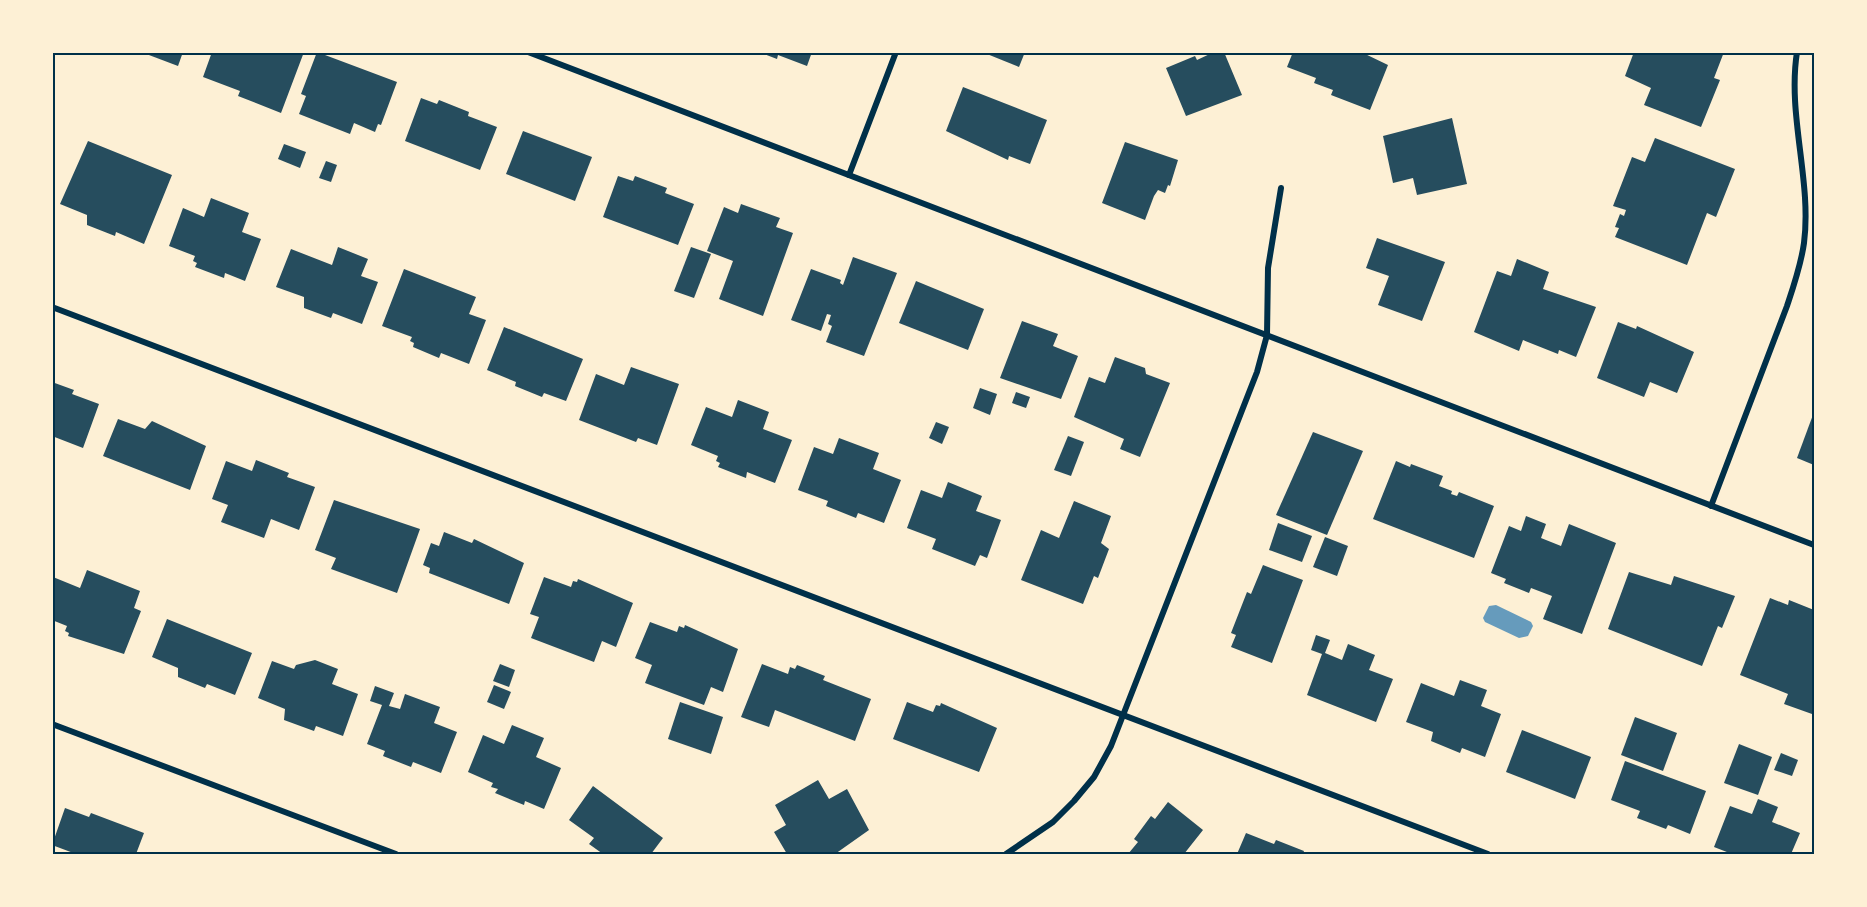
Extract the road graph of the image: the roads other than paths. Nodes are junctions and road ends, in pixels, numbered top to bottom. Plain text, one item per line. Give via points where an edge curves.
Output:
1 (528, 52) edge
2 (896, 52) edge
3 (1797, 52) edge
4 (849, 175) junction
5 (1281, 188) dead end
6 (52, 307) edge
7 (1267, 335) junction
8 (1711, 506) junction
9 (1815, 545) edge
10 (1124, 716) junction
11 (52, 724) edge
12 (396, 855) edge
13 (1006, 855) edge
14 (1488, 855) edge

1 - 4 street
2 - 4 street
3 - 8 street via 1795,94 1804,241 1794,285
4 - 7 street
5 - 7 street via 1268,268
6 - 10 street
7 - 8 street
7 - 10 street via 1257,372
8 - 9 street
10 - 13 street via 1094,777 1074,801 1039,833
10 - 14 street
11 - 12 street

